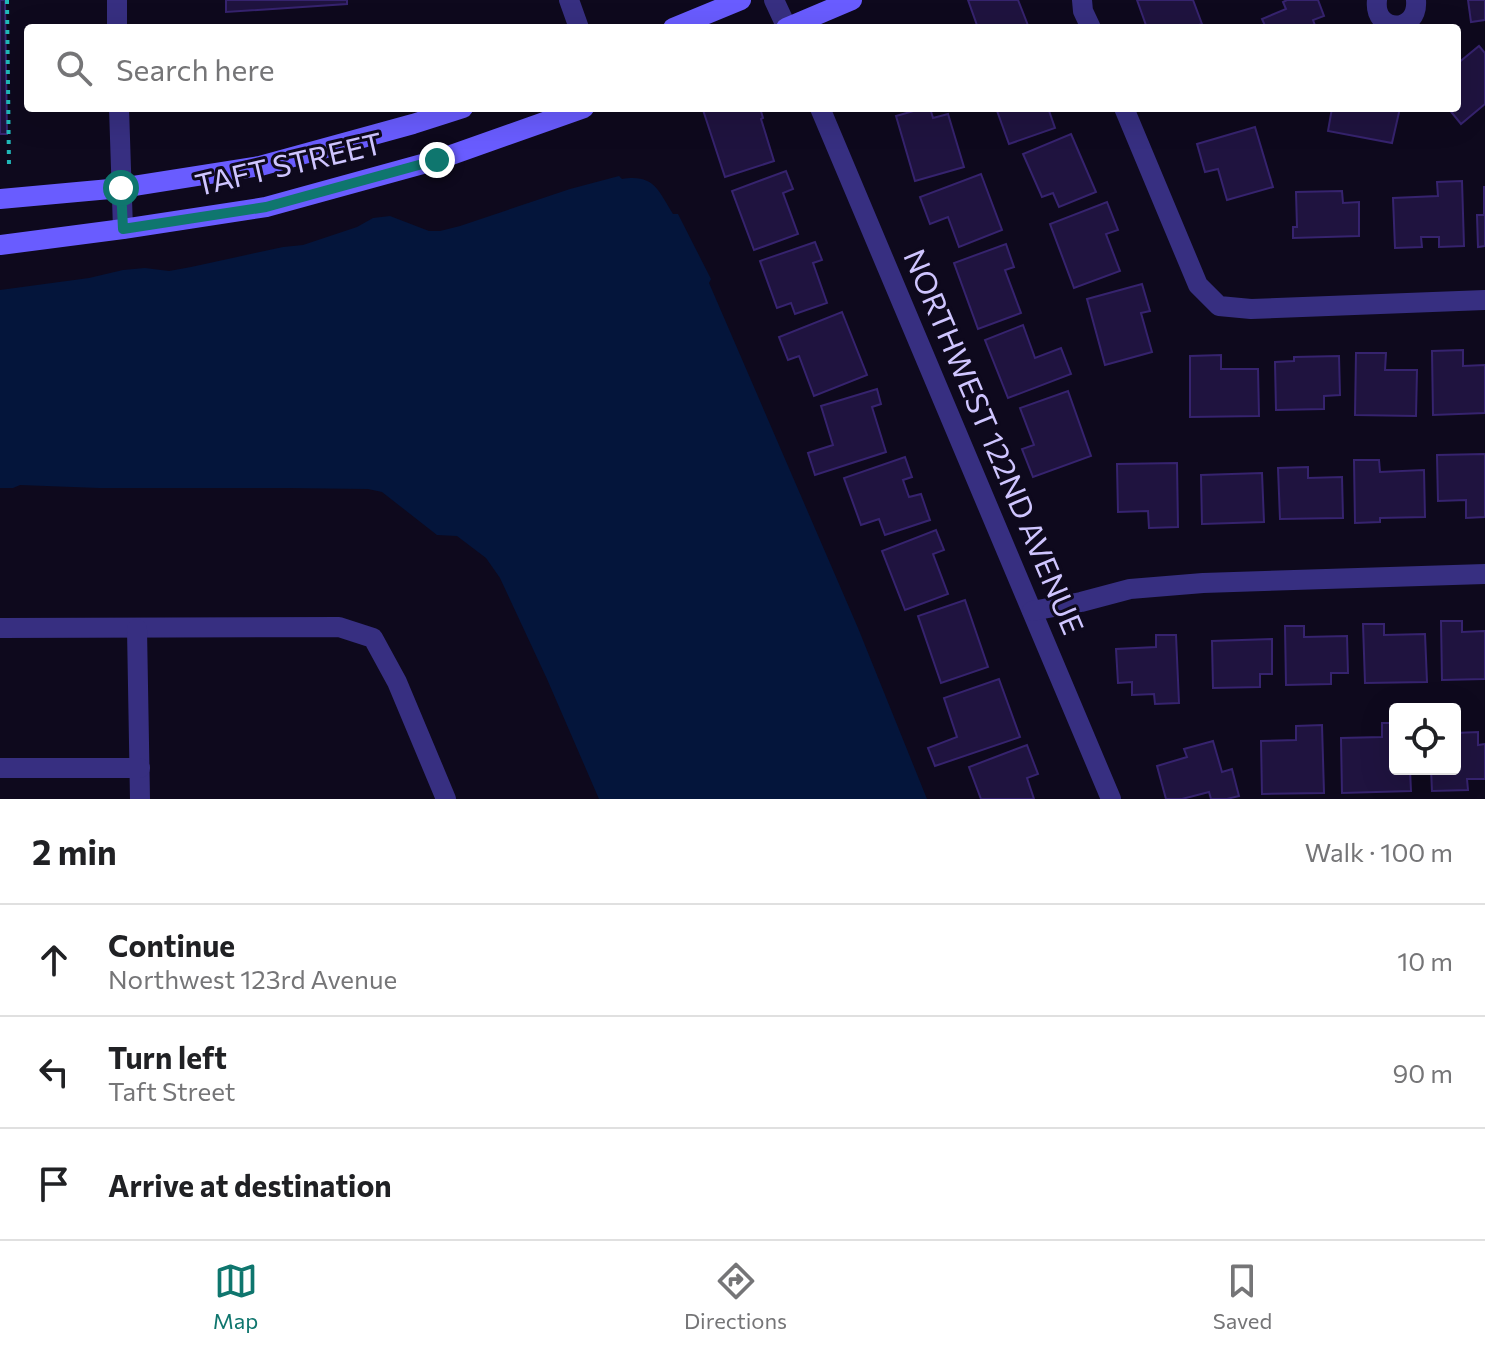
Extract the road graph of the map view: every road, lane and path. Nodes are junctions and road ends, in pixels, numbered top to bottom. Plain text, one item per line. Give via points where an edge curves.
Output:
1 (7, 0) edge
2 (117, 0) edge
3 (569, 0) edge
4 (741, 0) edge
5 (774, 0) edge
6 (852, 0) edge
7 (1082, 0) edge
8 (1377, 0) edge
9 (1416, 0) edge
10 (117, 24) edge
11 (578, 24) edge
12 (683, 24) edge
13 (785, 24) edge
14 (796, 24) edge
15 (1089, 24) edge
16 (1387, 24) edge
17 (1403, 24) edge
18 (119, 112) edge
19 (450, 112) edge
20 (573, 112) edge
21 (822, 112) edge
22 (1126, 112) edge
23 (9, 168) dead end
24 (121, 188) junction
25 (0, 199) edge
26 (123, 229) junction
27 (0, 245) edge
28 (1485, 300) edge
29 (1485, 574) edge
30 (1032, 611) junction
31 (0, 628) edge
32 (137, 629) junction
33 (0, 768) edge
34 (140, 768) junction
35 (140, 799) edge
36 (446, 799) edge
37 (1111, 799) edge

1 - 23 path
2 - 10 street
3 - 11 street
4 - 12 street
5 - 13 street
6 - 14 street
7 - 15 street
8 - 16 street via 1379,16
9 - 17 street via 1412,19
18 - 24 street
19 - 24 street, TAFT STREET via 260,166
20 - 26 street, TAFT STREET via 437,160 266,207
21 - 30 street, NORTHWEST 122ND AVENUE
22 - 28 street via 1198,285 1219,306
24 - 25 street, TAFT STREET
24 - 26 street
26 - 27 street, TAFT STREET
29 - 30 street via 1203,583 1130,589
30 - 37 street, NORTHWEST 122ND AVENUE
31 - 32 street
32 - 34 street
32 - 36 street via 339,627 373,638
33 - 34 street
34 - 35 street

